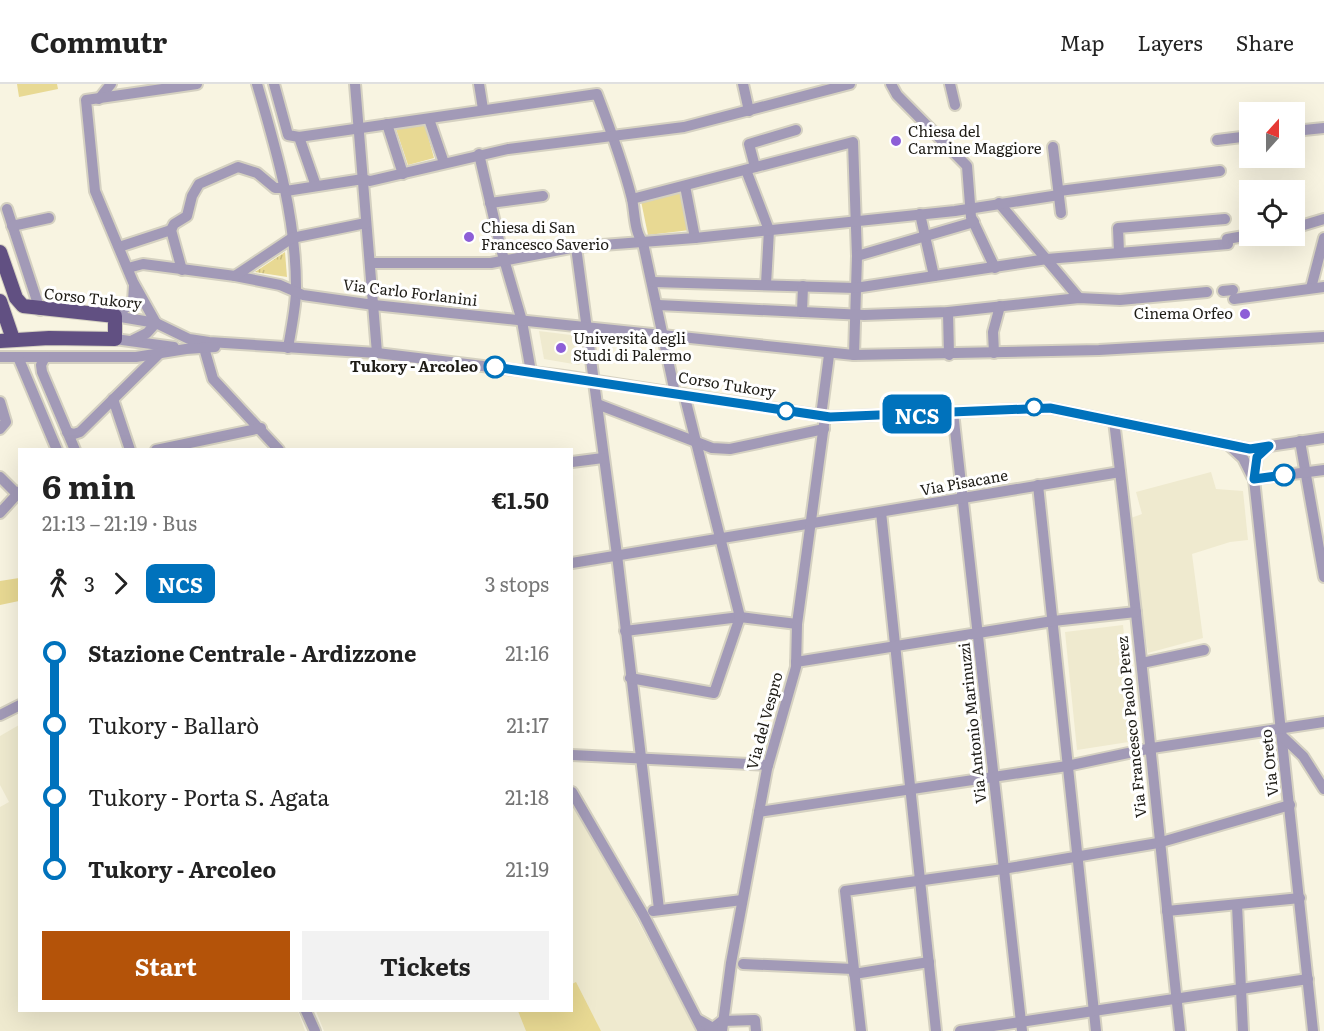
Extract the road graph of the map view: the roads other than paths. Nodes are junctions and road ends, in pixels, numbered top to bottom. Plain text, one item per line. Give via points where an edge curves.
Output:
1 (111, 84) edge
2 (197, 84) edge
3 (257, 84) edge
4 (274, 84) edge
5 (355, 84) edge
6 (479, 84) edge
7 (743, 84) edge
8 (850, 84) edge
9 (891, 84) edge
10 (950, 84) edge
11 (835, 86) edge
12 (153, 87) edge
13 (99, 99) junction
14 (955, 105) dead end
15 (483, 109) junction
16 (748, 111) junction
17 (429, 119) junction
18 (387, 124) junction
19 (358, 128) junction
20 (1324, 128) edge
21 (796, 130) dead end
22 (1305, 130) edge
23 (614, 135) junction
24 (299, 137) junction
25 (1239, 137) edge
26 (1217, 140) dead end
27 (1053, 147) dead end
28 (479, 154) junction
29 (444, 163) junction
30 (750, 168) junction
31 (1220, 171) dead end
32 (403, 174) junction
33 (363, 179) junction
34 (316, 186) junction
35 (685, 186) junction
36 (286, 189) junction
37 (1059, 193) junction
38 (543, 196) dead end
39 (632, 199) junction
40 (490, 203) junction
41 (999, 203) junction
42 (970, 208) junction
43 (7, 209) dead end
44 (1061, 213) dead end
45 (920, 214) junction
46 (49, 218) dead end
47 (1225, 219) dead end
48 (1324, 219) edge
49 (855, 221) junction
50 (974, 222) junction
51 (366, 223) junction
52 (1305, 225) edge
53 (12, 226) junction
54 (171, 230) junction
55 (769, 230) junction
56 (924, 236) junction
57 (292, 238) junction
58 (695, 238) junction
59 (1239, 238) edge
60 (1324, 238) edge
61 (644, 243) junction
62 (119, 247) junction
63 (576, 247) junction
64 (0, 252) edge
65 (1119, 252) junction
66 (857, 256) junction
67 (1047, 259) junction
68 (506, 261) junction
69 (370, 263) junction
70 (128, 268) junction
71 (995, 268) junction
72 (182, 270) junction
73 (235, 276) junction
74 (933, 276) junction
75 (134, 282) junction
76 (653, 282) junction
77 (766, 284) junction
78 (803, 286) junction
79 (1324, 287) edge
80 (855, 288) junction
81 (1311, 288) junction
82 (296, 292) junction
83 (1207, 292) dead end
84 (1230, 293) dead end
85 (1079, 298) junction
86 (0, 301) edge
87 (374, 305) junction
88 (658, 305) junction
89 (1000, 306) junction
90 (40, 310) junction
91 (802, 312) junction
92 (948, 312) junction
93 (854, 315) junction
94 (115, 316) junction
95 (522, 321) junction
96 (156, 323) junction
97 (586, 329) junction
98 (663, 337) junction
99 (1324, 337) edge
100 (115, 339) junction
101 (6, 340) edge
102 (132, 341) junction
103 (232, 345) junction
104 (204, 348) junction
105 (288, 348) junction
106 (186, 349) junction
107 (161, 352) junction
108 (377, 353) junction
109 (994, 353) junction
110 (828, 355) junction
111 (950, 355) junction
112 (854, 356) junction
113 (0, 357) edge
114 (18, 357) junction
115 (45, 357) junction
116 (531, 372) junction
117 (46, 380) junction
118 (593, 381) junction
119 (31, 388) junction
120 (680, 394) junction
121 (113, 399) junction
122 (0, 402) edge
123 (597, 404) junction
124 (953, 412) junction
125 (823, 416) junction
126 (1114, 421) junction
127 (261, 428) junction
128 (0, 429) edge
129 (824, 429) junction
130 (67, 432) junction
131 (1324, 438) edge
132 (1300, 441) junction
133 (696, 443) junction
134 (1229, 445) junction
135 (1269, 446) junction
136 (56, 448) edge
137 (74, 448) edge
138 (129, 448) edge
139 (166, 448) edge
140 (277, 448) edge
141 (603, 458) junction
142 (573, 462) edge
143 (1324, 470) edge
144 (1120, 472) junction
145 (1306, 473) junction
146 (0, 477) edge
147 (1254, 479) junction
148 (1038, 485) junction
149 (18, 492) edge
150 (963, 498) junction
151 (880, 512) junction
152 (0, 513) edge
153 (812, 522) junction
154 (1320, 529) edge
155 (719, 537) junction
156 (617, 555) junction
157 (573, 563) edge
158 (1324, 577) edge
159 (1136, 612) junction
160 (740, 617) junction
161 (1053, 621) junction
162 (797, 624) junction
163 (626, 631) junction
164 (979, 634) junction
165 (896, 648) junction
166 (1204, 650) dead end
167 (796, 662) junction
168 (1142, 663) junction
169 (630, 678) junction
170 (18, 706) edge
171 (0, 715) edge
172 (1324, 722) edge
173 (1282, 733) junction
174 (1152, 748) junction
175 (573, 755) edge
176 (640, 759) junction
177 (768, 765) junction
178 (1068, 765) junction
179 (994, 776) junction
180 (912, 787) junction
181 (1324, 789) edge
182 (573, 794) edge
183 (1290, 805) junction
184 (759, 812) junction
185 (1158, 843) junction
186 (1077, 856) junction
187 (1003, 869) junction
188 (920, 882) junction
189 (1300, 898) junction
190 (742, 900) junction
191 (1237, 905) junction
192 (659, 909) junction
193 (1167, 911) junction
194 (644, 916) junction
195 (929, 962) junction
196 (743, 964) dead end
197 (854, 972) junction
198 (1308, 979) junction
199 (1240, 992) junction
200 (1177, 1000) junction
201 (306, 1012) edge
202 (1094, 1012) junction
203 (1324, 1012) edge
204 (1312, 1014) junction
205 (697, 1017) junction
206 (722, 1026) edge
207 (1022, 1027) edge
208 (315, 1031) edge
209 (703, 1031) edge
210 (756, 1031) edge
211 (861, 1031) edge
212 (936, 1031) edge
213 (960, 1031) edge
214 (1096, 1031) edge
215 (1180, 1031) edge
216 (1243, 1031) edge
217 (1313, 1031) edge

1 - 13 street
2 - 12 street
3 - 36 street
4 - 24 street via 288,135
5 - 19 street
6 - 15 street
7 - 16 street
8 - 11 street
9 - 42 street via 897,95 967,166
10 - 14 street
11 - 16 street
12 - 13 street
13 - 62 street via 86,100 95,190
15 - 17 street
15 - 23 street via 597,94
16 - 23 street via 684,127
17 - 18 street
17 - 29 street
18 - 19 street
18 - 32 street
19 - 24 street
19 - 33 street
20 - 22 street
21 - 30 street via 749,144
23 - 28 street
23 - 39 street
24 - 34 street
25 - 26 street
27 - 37 street
28 - 29 street
28 - 40 street
29 - 32 street
30 - 35 street
30 - 49 street via 853,142
30 - 55 street
31 - 37 street
32 - 33 street via 370,182
33 - 34 street
33 - 51 street
34 - 36 street
35 - 39 street
35 - 58 street
36 - 54 street via 275,188 257,173 238,167 199,184 187,216
36 - 57 street
37 - 41 street
37 - 44 street
38 - 40 street
39 - 61 street via 639,237
40 - 68 street
41 - 42 street
41 - 67 street
42 - 45 street
42 - 50 street
43 - 53 street
45 - 49 street
45 - 56 street
46 - 53 street
47 - 65 street via 1118,228
48 - 52 street
49 - 55 street
49 - 66 street
50 - 56 street
50 - 71 street
51 - 57 street
51 - 69 street
53 - 90 street
54 - 62 street
54 - 72 street
55 - 58 street
55 - 77 street
56 - 66 street
56 - 74 street
57 - 73 street
57 - 82 street
58 - 61 street
59 - 65 street
60 - 81 street
61 - 63 street
61 - 76 street
62 - 70 street
63 - 68 street
63 - 97 street
64 - 90 main road, Corso Tukory via 19,303
65 - 67 street
66 - 80 street
67 - 71 street
67 - 85 street
68 - 69 street
68 - 95 street
69 - 87 street
70 - 72 street via 143,264
70 - 75 street
71 - 74 street
72 - 73 street
73 - 82 street, Via Carlo Forlanini
74 - 80 street
75 - 94 street via 133,302
75 - 96 street
76 - 77 street
76 - 88 street
77 - 78 street
78 - 80 street
78 - 91 street
79 - 81 street
80 - 93 street
81 - 84 street
82 - 87 street, Via Carlo Forlanini
82 - 105 street
83 - 85 street via 1120,300
85 - 89 street
86 - 101 main road
87 - 95 street, Via Carlo Forlanini
87 - 108 street
88 - 91 street
88 - 98 street
89 - 92 street
89 - 109 street via 993,332
90 - 94 main road, Corso Tukory
91 - 93 street
92 - 93 street
92 - 111 street
93 - 112 street
94 - 96 street, Corso Tukory
94 - 100 main road
95 - 97 street, Via Carlo Forlanini
95 - 116 street
96 - 102 street via 152,330
96 - 103 street, Corso Tukory via 189,339
97 - 98 street, Via Carlo Forlanini
97 - 118 street
98 - 110 street, Via Carlo Forlanini
98 - 120 street
99 - 109 street, Via Carlo Forlanini
100 - 101 main road, Corso Tukory
100 - 102 street, Corso Tukory
102 - 106 street, Corso Tukory
103 - 104 street, Corso Tukory
103 - 105 street, Corso Tukory
104 - 106 street, Corso Tukory
104 - 127 street via 213,379
105 - 108 street, Corso Tukory
106 - 107 street, Corso Tukory
107 - 115 street, Corso Tukory via 136,357
107 - 121 street
108 - 116 street, Corso Tukory
109 - 111 street, Via Carlo Forlanini
110 - 112 street, Via Carlo Forlanini
110 - 125 street, Via del Vespro
111 - 112 street, Via Carlo Forlanini
113 - 114 street, Corso Tukory
114 - 115 street, Corso Tukory
114 - 119 street
115 - 117 street via 41,365
116 - 118 street, Corso Tukory
117 - 119 street via 37,381
117 - 130 street
118 - 120 street, Corso Tukory
118 - 123 street
119 - 136 street
120 - 125 street, Corso Tukory
120 - 133 street
121 - 130 street via 80,432
121 - 138 street
122 - 128 street via 6,422
123 - 133 street
123 - 141 street
124 - 125 street, Corso Tukory
124 - 126 street, Corso Tukory via 1050,408
124 - 150 street, Via Antonio Marinuzzi
125 - 129 street, Via del Vespro
126 - 134 street, Corso Tukory
126 - 144 street, Via Francesco Paolo Perez
127 - 139 street
127 - 140 street
129 - 133 street via 730,449
129 - 153 street, Via del Vespro
130 - 137 street
131 - 132 street, Corso Tukory
132 - 135 street, Corso Tukory
132 - 145 street
133 - 155 street
134 - 135 street, Corso Tukory via 1250,449
134 - 147 street via 1243,458
135 - 147 street via 1257,457
141 - 142 street
141 - 156 street
143 - 145 street
144 - 148 street, Via Pisacane
144 - 159 street, Via Francesco Paolo Perez
145 - 147 street
145 - 154 street
146 - 149 street
147 - 173 street, Via Oreto
148 - 150 street, Via Pisacane
148 - 161 street
149 - 152 street
150 - 151 street, Via Pisacane
150 - 164 street, Via Antonio Marinuzzi
151 - 153 street, Via Pisacane
151 - 165 street
153 - 155 street, Via Pisacane
153 - 162 street, Via del Vespro
154 - 158 street
155 - 156 street, Via Pisacane
155 - 160 street
156 - 157 street, Via Pisacane
156 - 163 street
159 - 161 street
159 - 168 street, Via Francesco Paolo Perez
160 - 162 street
160 - 163 street
160 - 169 street via 714,693
161 - 164 street
161 - 178 street
162 - 167 street, Via del Vespro
163 - 169 street
164 - 165 street
164 - 179 street, Via Antonio Marinuzzi
165 - 167 street
165 - 180 street
166 - 168 street
167 - 177 street, Via del Vespro
168 - 174 street, Via Francesco Paolo Perez
169 - 176 street
170 - 171 street
172 - 173 street
173 - 174 street
173 - 181 street
173 - 183 street, Via Oreto
174 - 178 street
174 - 185 street, Via Francesco Paolo Perez
175 - 176 street
176 - 177 street
176 - 192 street
177 - 184 street, Via del Vespro
178 - 179 street
178 - 186 street
179 - 180 street
179 - 187 street, Via Antonio Marinuzzi
180 - 184 street
180 - 188 street
182 - 194 street
183 - 185 street
183 - 189 street, Via Oreto
184 - 190 street, Via del Vespro
185 - 186 street
185 - 193 street, Via Francesco Paolo Perez
186 - 187 street
186 - 202 street
187 - 188 street
187 - 207 street, Via Antonio Marinuzzi
188 - 195 street
188 - 197 street via 846,891
189 - 191 street
189 - 198 street, Via Oreto
190 - 192 street
190 - 206 street, Via del Vespro
191 - 193 street
191 - 199 street
192 - 194 street
193 - 200 street, Via Francesco Paolo Perez
194 - 205 street
195 - 197 street
195 - 212 street
196 - 197 street
197 - 211 street
198 - 199 street
198 - 204 street, Via Oreto
199 - 200 street
199 - 216 street
200 - 202 street
200 - 215 street, Via Francesco Paolo Perez
201 - 208 street
202 - 207 street
202 - 214 street
203 - 204 street
204 - 217 street, Via Oreto
205 - 206 street via 708,1027
205 - 209 street
206 - 210 street via 755,1020
207 - 213 street

